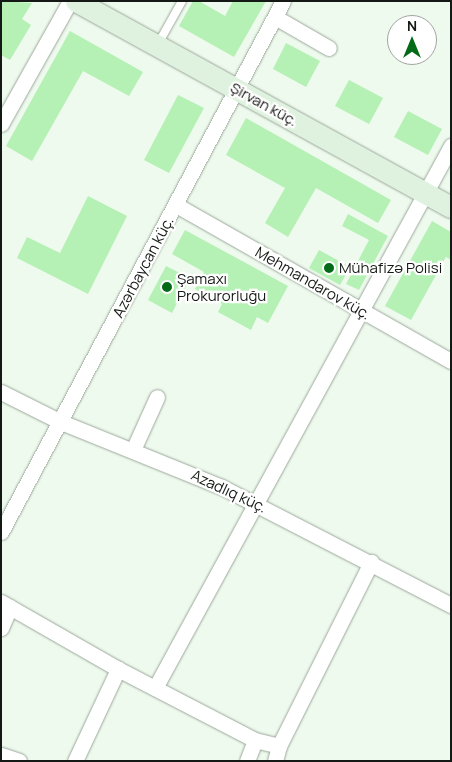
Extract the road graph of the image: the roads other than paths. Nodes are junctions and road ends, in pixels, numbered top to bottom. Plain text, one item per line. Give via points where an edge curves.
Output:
1 (70, 1) edge
2 (76, 1) edge
3 (182, 1) edge
4 (283, 1) edge
5 (275, 17) junction
6 (157, 46) junction
7 (329, 48) dead end
8 (237, 89) junction
9 (1, 124) edge
10 (451, 146) edge
11 (425, 193) junction
12 (176, 205) junction
13 (451, 207) edge
14 (361, 310) junction
15 (451, 361) edge
16 (1, 392) edge
17 (156, 397) dead end
18 (61, 422) junction
19 (133, 450) junction
20 (257, 503) junction
21 (1, 532) edge
22 (371, 562) junction
23 (6, 604) edge
24 (451, 605) edge
25 (1, 628) edge
26 (118, 669) junction
27 (155, 688) junction
28 (255, 740) junction
29 (279, 746) junction
30 (1, 754) edge
31 (20, 761) edge
32 (75, 761) edge
33 (247, 761) edge
34 (275, 761) edge

1 - 9 street
2 - 6 street, Şirvan küç.
3 - 6 lane
4 - 5 street, Azərbaycan küç.
5 - 7 street
5 - 8 street, Azərbaycan küç.
6 - 8 street, Şirvan küç.
8 - 11 street, Şirvan küç.
8 - 12 street, Azərbaycan küç.
10 - 11 street
11 - 13 street, Şirvan küç.
11 - 14 street
12 - 14 street, Mehmandarov küç.
12 - 18 street, Azərbaycan küç.
14 - 15 street, Mehmandarov küç.
14 - 20 street
16 - 18 street, Azadlıq küç.
17 - 19 street
18 - 19 street, Azadlıq küç.
18 - 21 street, Azərbaycan küç.
19 - 20 street, Azadlıq küç.
20 - 22 street, Azadlıq küç.
20 - 27 street
22 - 24 street, Azadlıq küç.
22 - 29 street
23 - 25 street
23 - 26 street
26 - 27 street
26 - 32 street
27 - 28 street
28 - 29 street
28 - 33 street
29 - 34 street
30 - 31 street

